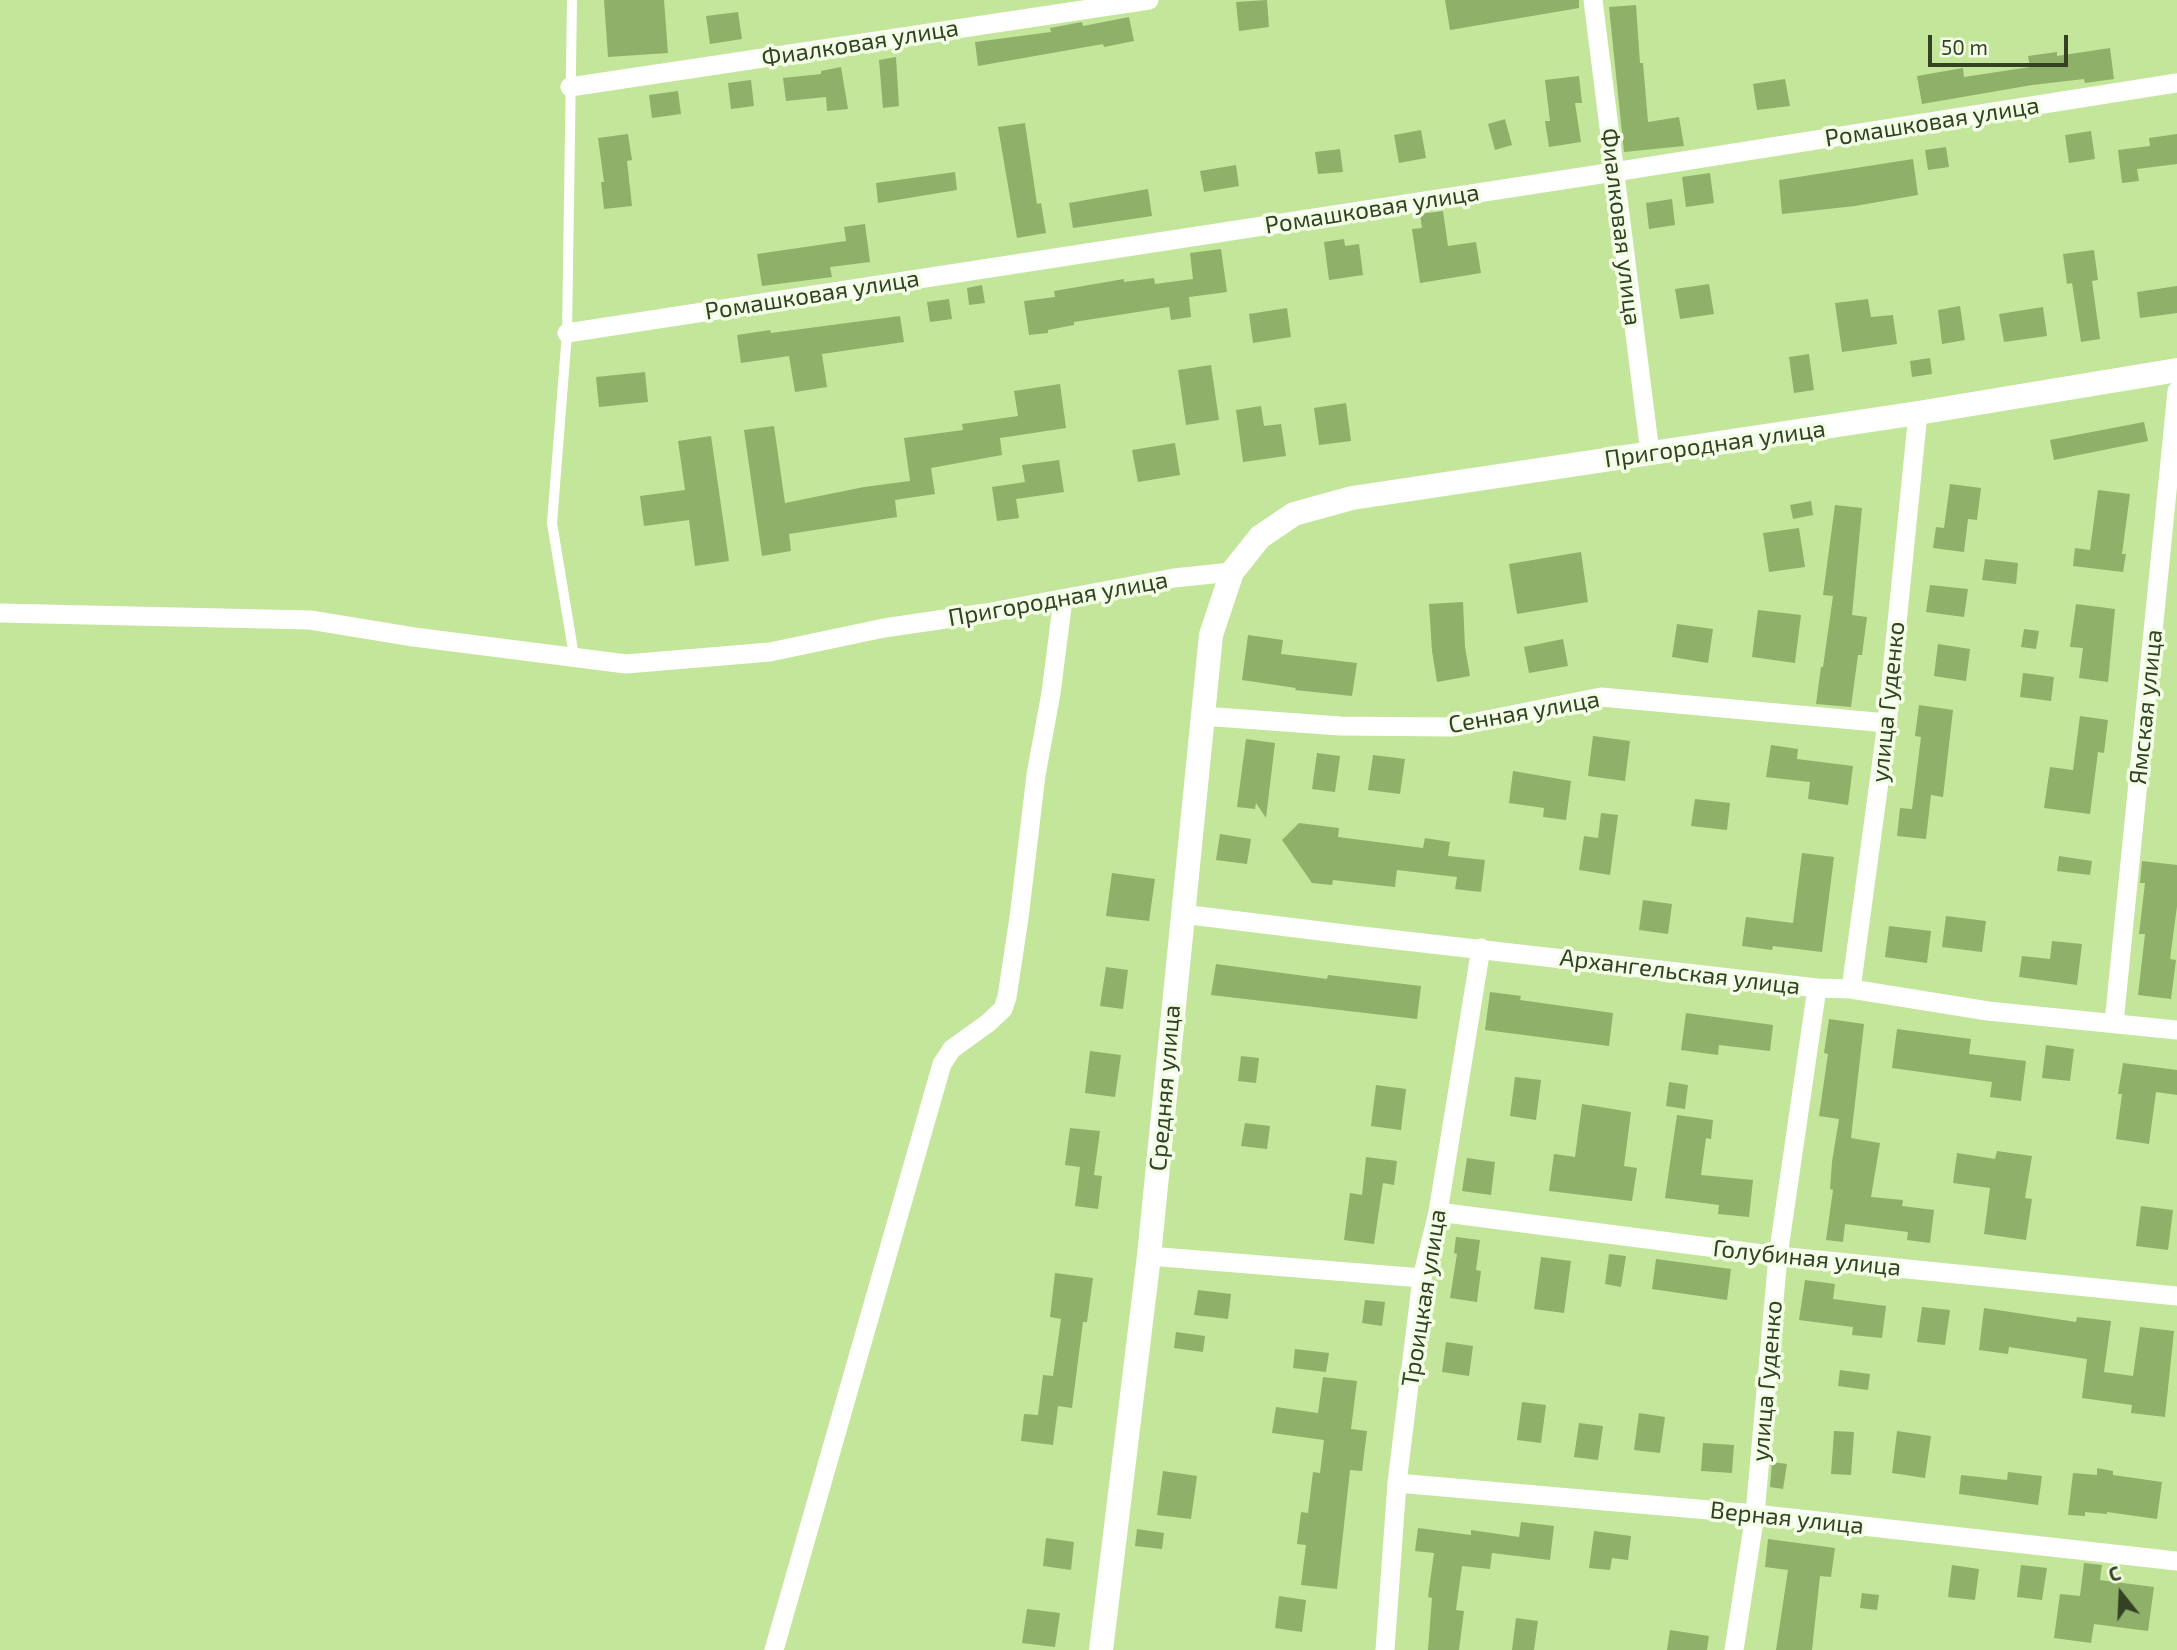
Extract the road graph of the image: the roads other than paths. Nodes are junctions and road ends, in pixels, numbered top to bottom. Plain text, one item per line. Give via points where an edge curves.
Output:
1 (572, 0) edge
2 (1149, 0) edge
3 (1593, 0) edge
4 (2177, 83) edge
5 (570, 87) junction
6 (1614, 172) junction
7 (567, 333) junction
8 (2177, 370) edge
9 (2177, 391) edge
10 (1918, 414) junction
11 (1650, 453) junction
12 (1259, 537) joint
13 (1232, 572) junction
14 (1063, 599) junction
15 (0, 613) edge
16 (574, 656) junction
17 (1202, 716) junction
18 (1887, 723) junction
19 (1182, 914) junction
20 (1481, 948) junction
21 (1816, 988) junction
22 (1851, 989) junction
23 (2115, 1023) junction
24 (2177, 1030) edge
25 (1438, 1212) junction
26 (1149, 1256) junction
27 (1778, 1256) junction
28 (1422, 1278) junction
29 (2177, 1296) edge
30 (1397, 1483) junction
31 (1755, 1514) junction
32 (2177, 1561) edge
33 (774, 1650) edge
34 (1101, 1650) edge
35 (1385, 1650) edge
36 (1734, 1650) edge

1 - 5 lane
2 - 5 street, Фиалковая улица
3 - 6 street, Фиалковая улица
4 - 6 street, Ромашковая улица
5 - 7 lane
6 - 7 street, Ромашковая улица
6 - 11 street, Фиалковая улица
7 - 16 lane via 552,523
8 - 10 street, Пригородная улица
9 - 23 street, Ямская улица
10 - 11 street, Пригородная улица
10 - 18 street, улица Гуденко
11 - 12 street, Пригородная улица via 1352,498 1294,514
12 - 13 street, Средняя улица
13 - 14 street, Пригородная улица
13 - 17 street, Средняя улица via 1211,635
14 - 16 street, Пригородная улица via 770,652 626,664
14 - 33 street via 1007,997 1003,1009 952,1049 942,1064
15 - 16 street, Пригородная улица via 310,620
17 - 18 street, Сенная улица via 1340,726 1452,727 1601,696
17 - 19 street, Средняя улица
18 - 22 street, улица Гуденко
19 - 20 street, Архангельская улица
19 - 26 street, Средняя улица
20 - 21 street, Архангельская улица
20 - 25 street, Троицкая улица
21 - 22 street, Архангельская улица
21 - 27 street, улица Гуденко
22 - 23 street, Архангельская улица via 1988,1011
23 - 24 street, Архангельская улица
25 - 27 street, Голубиная улица
25 - 28 street, Троицкая улица
26 - 28 street
26 - 34 street, Средняя улица
27 - 29 street, Голубиная улица
27 - 31 street, улица Гуденко
28 - 30 street, Троицкая улица
30 - 31 street, Верная улица
30 - 35 street, Троицкая улица
31 - 32 street, Верная улица
31 - 36 street, улица Гуденко

